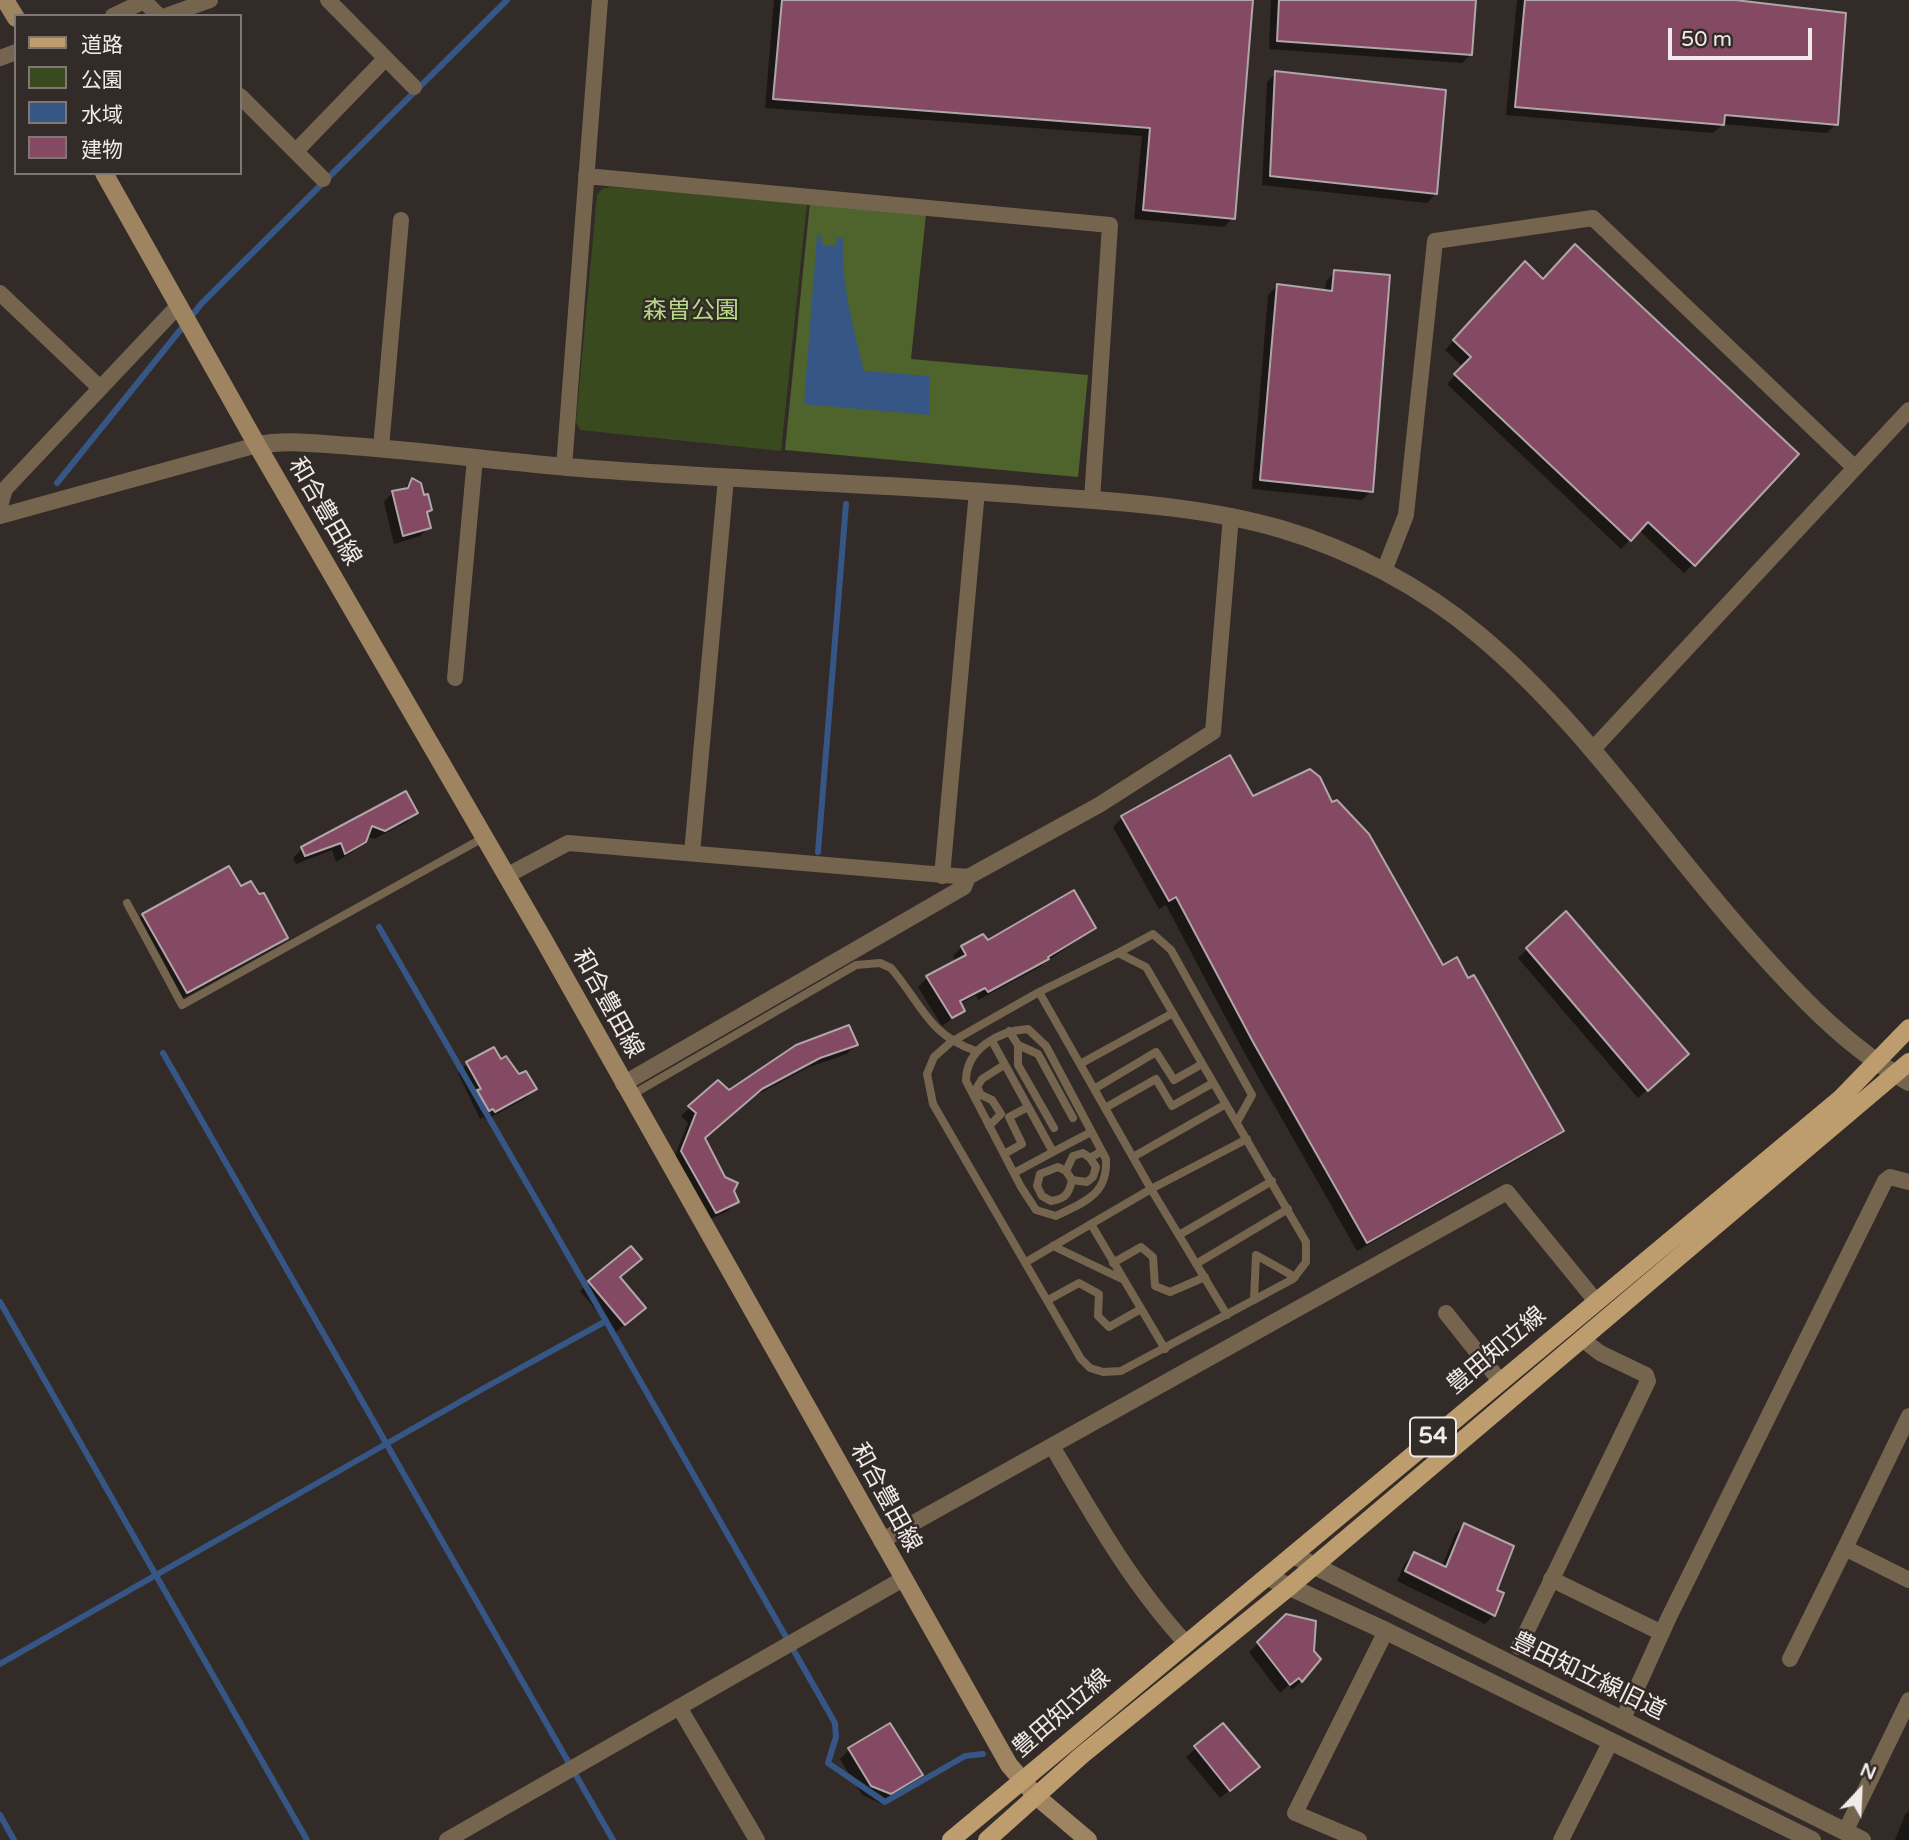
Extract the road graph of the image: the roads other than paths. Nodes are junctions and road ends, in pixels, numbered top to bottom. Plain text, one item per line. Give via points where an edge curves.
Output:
1 (210, 0) edge
2 (328, 0) edge
3 (600, 0) edge
4 (117, 14) edge
5 (157, 14) edge
6 (172, 14) edge
7 (385, 60) junction
8 (414, 87) dead end
9 (242, 98) edge
10 (296, 151) junction
11 (105, 175) edge
12 (586, 176) junction
13 (323, 178) dead end
14 (401, 220) dead end
15 (0, 293) edge
16 (179, 304) junction
17 (99, 387) junction
18 (1909, 410) edge
19 (257, 445) junction
20 (381, 448) junction
21 (475, 458) junction
22 (564, 467) junction
23 (1855, 468) junction
24 (726, 478) junction
25 (977, 491) junction
26 (1092, 500) junction
27 (0, 511) edge
28 (1231, 516) junction
29 (1384, 571) junction
30 (455, 678) dead end
31 (1592, 750) junction
32 (483, 838) junction
33 (692, 853) junction
34 (506, 876) junction
35 (942, 876) junction
36 (968, 877) junction
37 (127, 903) dead end
38 (1118, 953) junction
39 (1039, 992) junction
40 (1172, 1013) junction
41 (1909, 1028) edge
42 (1009, 1031) junction
43 (992, 1041) junction
44 (951, 1042) junction
45 (1018, 1045) junction
46 (975, 1051) junction
47 (1878, 1062) junction
48 (1909, 1062) edge
49 (1080, 1064) junction
50 (1202, 1064) junction
51 (1004, 1065) junction
52 (1902, 1078) edge
53 (1213, 1083) junction
54 (1094, 1089) junction
55 (626, 1090) junction
56 (1226, 1104) junction
57 (1028, 1107) junction
58 (1105, 1108) junction
59 (1082, 1113) junction
60 (1073, 1118) junction
61 (1237, 1122) junction
62 (989, 1126) junction
63 (1054, 1128) junction
64 (1091, 1132) junction
65 (1044, 1134) junction
66 (1247, 1139) junction
67 (1102, 1151) junction
68 (1053, 1152) junction
69 (1004, 1154) junction
70 (1133, 1157) junction
71 (1090, 1158) junction
72 (1066, 1171) junction
73 (1014, 1173) junction
74 (1072, 1180) junction
75 (1272, 1181) junction
76 (1909, 1182) edge
77 (1151, 1189) junction
78 (1062, 1200) junction
79 (1288, 1209) junction
80 (1068, 1210) junction
81 (1091, 1224) junction
82 (1179, 1235) junction
83 (1053, 1246) junction
84 (1026, 1262) junction
85 (1113, 1263) junction
86 (1196, 1264) junction
87 (1205, 1277) junction
88 (1295, 1277) junction
89 (1122, 1279) junction
90 (1048, 1300) junction
91 (1254, 1300) junction
92 (1595, 1300) junction
93 (1142, 1309) junction
94 (1446, 1313) dead end
95 (1227, 1315) junction
96 (1582, 1339) junction
97 (1165, 1349) junction
98 (1500, 1381) junction
99 (1909, 1416) edge
100 (1052, 1446) junction
101 (881, 1541) junction
102 (1845, 1548) junction
103 (1293, 1555) junction
104 (1314, 1565) junction
105 (1268, 1577) junction
106 (903, 1579) junction
107 (1551, 1579) junction
108 (1909, 1580) edge
109 (1289, 1588) junction
110 (1386, 1631) junction
111 (1662, 1633) junction
112 (1186, 1643) junction
113 (1519, 1647) dead end
114 (1790, 1659) dead end
115 (1909, 1700) edge
116 (678, 1707) junction
117 (1622, 1721) junction
118 (1611, 1741) junction
119 (1023, 1781) junction
120 (1036, 1796) junction
121 (1845, 1832) junction
122 (450, 1839) edge
123 (757, 1840) edge
124 (951, 1840) edge
125 (987, 1840) edge
126 (1088, 1840) edge
127 (1359, 1840) edge
128 (1561, 1840) edge
129 (1812, 1840) edge
130 (1862, 1840) edge

1 - 6 street
2 - 7 street
3 - 12 street
4 - 5 street via 144,1
7 - 8 street
7 - 10 street
9 - 10 street
10 - 13 street
11 - 16 main road, 和合豊田線
12 - 22 street
12 - 26 street via 1110,225
14 - 20 street
15 - 17 street
16 - 17 street
16 - 19 main road, 和合豊田線
17 - 27 street via 5,489
18 - 23 street
19 - 20 street via 278,441
19 - 27 street
19 - 32 main road, 和合豊田線
20 - 21 street
21 - 22 street
21 - 30 street
22 - 24 street
23 - 29 street via 1593,218 1435,241 1406,515
23 - 31 street
24 - 25 street
24 - 33 street
25 - 26 street
25 - 35 street
26 - 28 street
28 - 29 street via 1335,548
28 - 36 street via 1213,733 1100,804
29 - 31 street via 1475,631 1542,692
31 - 47 street via 1780,975 1841,1034
32 - 34 main road, 和合豊田線
32 - 37 lane via 182,1005
33 - 34 street via 568,843
33 - 35 street
34 - 55 main road, 和合豊田線
35 - 36 street
36 - 55 street via 964,887
38 - 39 lane
38 - 40 lane via 1146,967
38 - 61 lane via 1153,934 1171,950 1252,1095
39 - 44 lane
39 - 49 lane
40 - 49 lane
40 - 50 lane
41 - 47 main road, 豊田知立線 / 54
42 - 43 lane
42 - 45 lane
42 - 59 lane via 1028,1029 1046,1046
43 - 46 lane
43 - 51 lane
44 - 46 lane
44 - 55 lane via 891,968 880,963 856,965
44 - 84 lane via 934,1057 928,1074 933,1104
45 - 60 lane via 1038,1054
45 - 63 lane via 1018,1065
46 - 62 lane via 965,1081
47 - 52 street
47 - 92 main road, 豊田知立線 / 54 via 1840,1099
48 - 52 main road, 豊田知立線 / 54
49 - 54 lane
50 - 53 lane
50 - 54 lane via 1174,1080 1156,1052
51 - 57 lane
51 - 62 lane via 977,1087 1000,1114
52 - 96 main road, 豊田知立線 / 54
53 - 56 lane
53 - 58 lane via 1172,1106 1156,1079
54 - 58 lane
55 - 101 main road, 和合豊田線
56 - 61 lane
56 - 70 lane
57 - 65 lane
57 - 69 lane via 1009,1117 1022,1144
58 - 70 lane
59 - 60 lane
59 - 64 lane
60 - 63 lane
61 - 66 lane
62 - 69 lane
63 - 65 lane
64 - 67 lane
64 - 68 lane
65 - 68 lane
66 - 75 lane
66 - 77 lane
67 - 71 lane
67 - 80 lane via 1107,1174 1099,1191
68 - 73 lane
69 - 73 lane
70 - 77 lane
71 - 72 lane via 1083,1153 1073,1156
71 - 74 lane via 1096,1167 1093,1177 1087,1182
72 - 74 lane
72 - 78 lane via 1049,1168 1040,1174 1037,1186 1042,1196
73 - 80 lane via 1036,1210 1056,1216
74 - 78 lane via 1070,1192
75 - 79 lane
75 - 82 lane
76 - 111 street via 1899,1177 1885,1181
77 - 81 lane
77 - 82 lane
78 - 80 lane
79 - 86 lane
79 - 88 lane via 1306,1242 1306,1262
81 - 83 lane
81 - 85 lane
82 - 86 lane
83 - 84 lane
83 - 89 lane
84 - 90 lane
85 - 87 lane via 1141,1247 1153,1257 1155,1286 1170,1293
85 - 89 lane
86 - 87 lane
87 - 95 lane
88 - 91 lane
88 - 91 lane via 1256,1255
89 - 93 lane
90 - 93 lane via 1079,1283 1099,1294 1098,1317 1109,1327
90 - 97 lane via 1090,1368 1121,1371
91 - 95 lane
92 - 98 main road, 豊田知立線 / 54
92 - 100 street via 1507,1192
93 - 97 lane
94 - 98 street
95 - 97 lane
96 - 104 main road, 豊田知立線 / 54
96 - 107 street via 1646,1375 1648,1381
98 - 103 main road, 豊田知立線 / 54
99 - 102 street
100 - 101 street
100 - 112 street via 1128,1568
101 - 106 main road, 和合豊田線
102 - 108 street
102 - 114 street
103 - 104 street, 豊田知立線旧道
103 - 105 main road, 豊田知立線 / 54
104 - 109 main road, 豊田知立線 / 54
104 - 117 street, 豊田知立線旧道
105 - 109 street, 豊田知立線旧道
105 - 112 main road, 豊田知立線 / 54
106 - 116 street
106 - 119 main road, 和合豊田線 via 1009,1765
107 - 111 street
107 - 113 street
109 - 110 street, 豊田知立線旧道
109 - 120 main road, 豊田知立線 / 54
110 - 118 street, 豊田知立線旧道
110 - 127 street via 1295,1813
111 - 117 street
112 - 119 main road, 豊田知立線 / 54
115 - 121 street
116 - 122 street
116 - 123 street
117 - 121 street, 豊田知立線旧道
118 - 128 street
118 - 129 street, 豊田知立線旧道
119 - 120 main road, 和合豊田線
119 - 124 main road, 豊田知立線 / 54
120 - 125 main road, 豊田知立線 / 54
120 - 126 main road, 和合豊田線
121 - 130 street, 豊田知立線旧道

